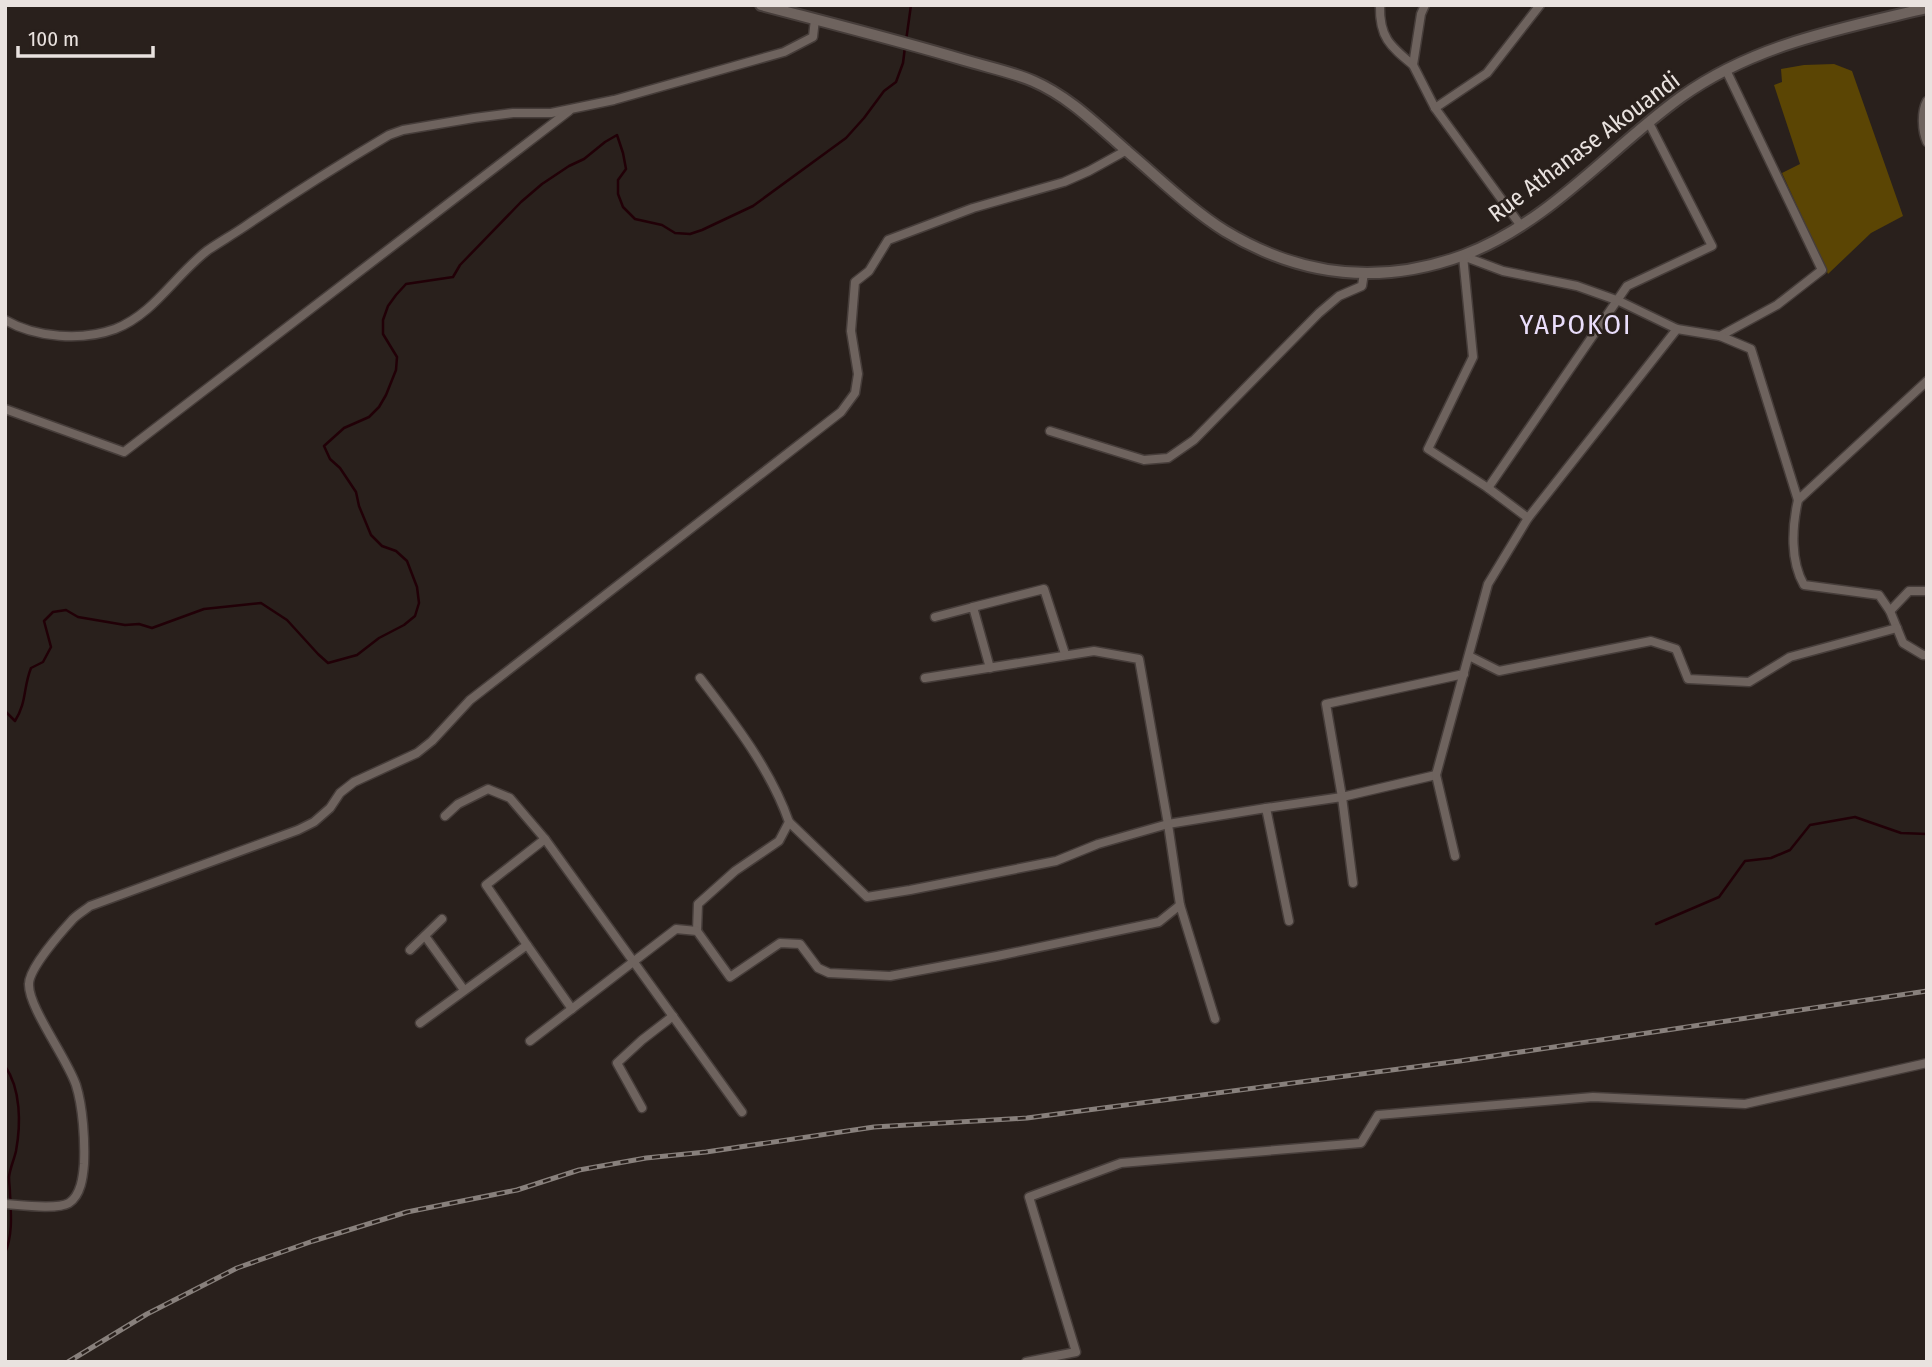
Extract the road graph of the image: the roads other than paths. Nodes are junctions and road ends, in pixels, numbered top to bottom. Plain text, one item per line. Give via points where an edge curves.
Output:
1 (762, 5) edge
2 (1380, 5) edge
3 (1425, 5) edge
4 (1540, 5) edge
5 (1927, 8) edge
6 (815, 19) junction
7 (1413, 65) junction
8 (1727, 71) junction
9 (1927, 101) edge
10 (1435, 108) junction
11 (572, 110) junction
12 (1649, 123) junction
13 (1927, 142) edge
14 (1127, 150) junction
15 (1521, 226) junction
16 (1463, 256) junction
17 (1364, 273) junction
18 (1619, 300) junction
19 (5, 320) edge
20 (1677, 329) junction
21 (1720, 336) junction
22 (1927, 381) edge
23 (5, 410) edge
24 (1049, 431) dead end
25 (1488, 488) junction
26 (1798, 500) junction
27 (1528, 518) junction
28 (1927, 591) edge
29 (973, 607) junction
30 (1890, 611) junction
31 (935, 617) dead end
32 (1897, 628) junction
33 (1065, 654) junction
34 (1927, 655) edge
35 (1469, 656) junction
36 (990, 668) junction
37 (1464, 674) junction
38 (701, 678) dead end
39 (925, 678) dead end
40 (1436, 775) junction
41 (1342, 797) junction
42 (1266, 808) junction
43 (445, 816) dead end
44 (789, 822) junction
45 (1168, 824) junction
46 (545, 839) junction
47 (1455, 856) dead end
48 (1353, 883) dead end
49 (1180, 905) junction
50 (442, 919) dead end
51 (1289, 921) dead end
52 (696, 931) junction
53 (425, 936) junction
54 (527, 945) junction
55 (410, 950) dead end
56 (634, 962) junction
57 (464, 990) junction
58 (572, 1009) junction
59 (673, 1016) junction
60 (1215, 1019) dead end
61 (420, 1023) dead end
62 (530, 1041) dead end
63 (1927, 1063) edge
64 (642, 1108) dead end
65 (742, 1112) dead end
66 (5, 1204) edge
67 (1076, 1352) junction
68 (1026, 1362) edge
69 (1079, 1362) edge

1 - 6 street, Rue Athanase Akouandi
2 - 7 street via 1379,22 1388,41
3 - 7 street
4 - 10 street via 1487,72
5 - 8 street, Rue Athanase Akouandi via 1801,39
6 - 11 street via 813,37 784,52
6 - 14 street, Rue Athanase Akouandi via 1032,80 1068,102
7 - 10 street
8 - 12 street, Rue Athanase Akouandi via 1682,96
8 - 21 street via 1822,270 1777,305
9 - 13 street
10 - 15 street
11 - 19 street via 474,118 389,135 209,250 145,312 117,328 60,335 28,330
11 - 23 street via 124,452
12 - 15 street, Rue Athanase Akouandi
12 - 18 street via 1712,246 1627,286
14 - 17 street, Rue Athanase Akouandi via 1222,229 1254,246 1306,266
14 - 66 street via 1064,182 973,208 888,240 869,271 855,282 851,331 858,374 855,393 841,412 470,700 417,753 354,782 314,822 298,830 90,906 75,917 37,962 28,987 76,1085 85,1147 83,1177 69,1203
15 - 16 street, Rue Athanase Akouandi
16 - 17 street, Rue Athanase Akouandi
16 - 18 street via 1503,271
16 - 25 street via 1473,357 1428,449
17 - 24 street via 1362,286 1339,296 1319,313 1194,440 1168,458 1144,460
18 - 20 street
18 - 25 street
20 - 21 street
20 - 27 street
21 - 26 street via 1751,349
22 - 26 street
25 - 27 street
26 - 30 street via 1793,521 1796,571 1804,584 1879,596
27 - 35 street via 1488,584
28 - 30 street via 1909,591
29 - 31 street
29 - 33 street via 1044,589
29 - 36 street
30 - 32 street
32 - 34 street via 1903,643
32 - 35 street via 1790,657 1749,682 1688,679 1676,649 1651,642 1499,671
33 - 36 street
33 - 45 street via 1094,651 1139,659
35 - 37 street
36 - 39 street
37 - 40 street
37 - 41 street via 1326,704
38 - 44 street via 757,758
40 - 41 street
40 - 47 street
41 - 42 street
41 - 48 street
42 - 45 street
42 - 51 street
43 - 46 street via 488,789 510,798
44 - 45 street via 867,897 1056,861
44 - 52 street via 779,841 698,904
45 - 49 street
46 - 54 street via 486,885
46 - 56 street
49 - 52 street via 1159,922 890,976 829,972 818,968 800,944 780,943 730,977
49 - 60 street
50 - 53 street
52 - 56 street via 676,929
53 - 55 street
53 - 57 street
54 - 57 street
54 - 58 street
56 - 58 street
56 - 59 street
57 - 61 street
58 - 62 street
59 - 64 street via 617,1063
59 - 65 street
63 - 67 street via 1745,1104 1593,1097 1378,1115 1361,1143 1121,1163 1029,1197
67 - 68 street
67 - 69 street

